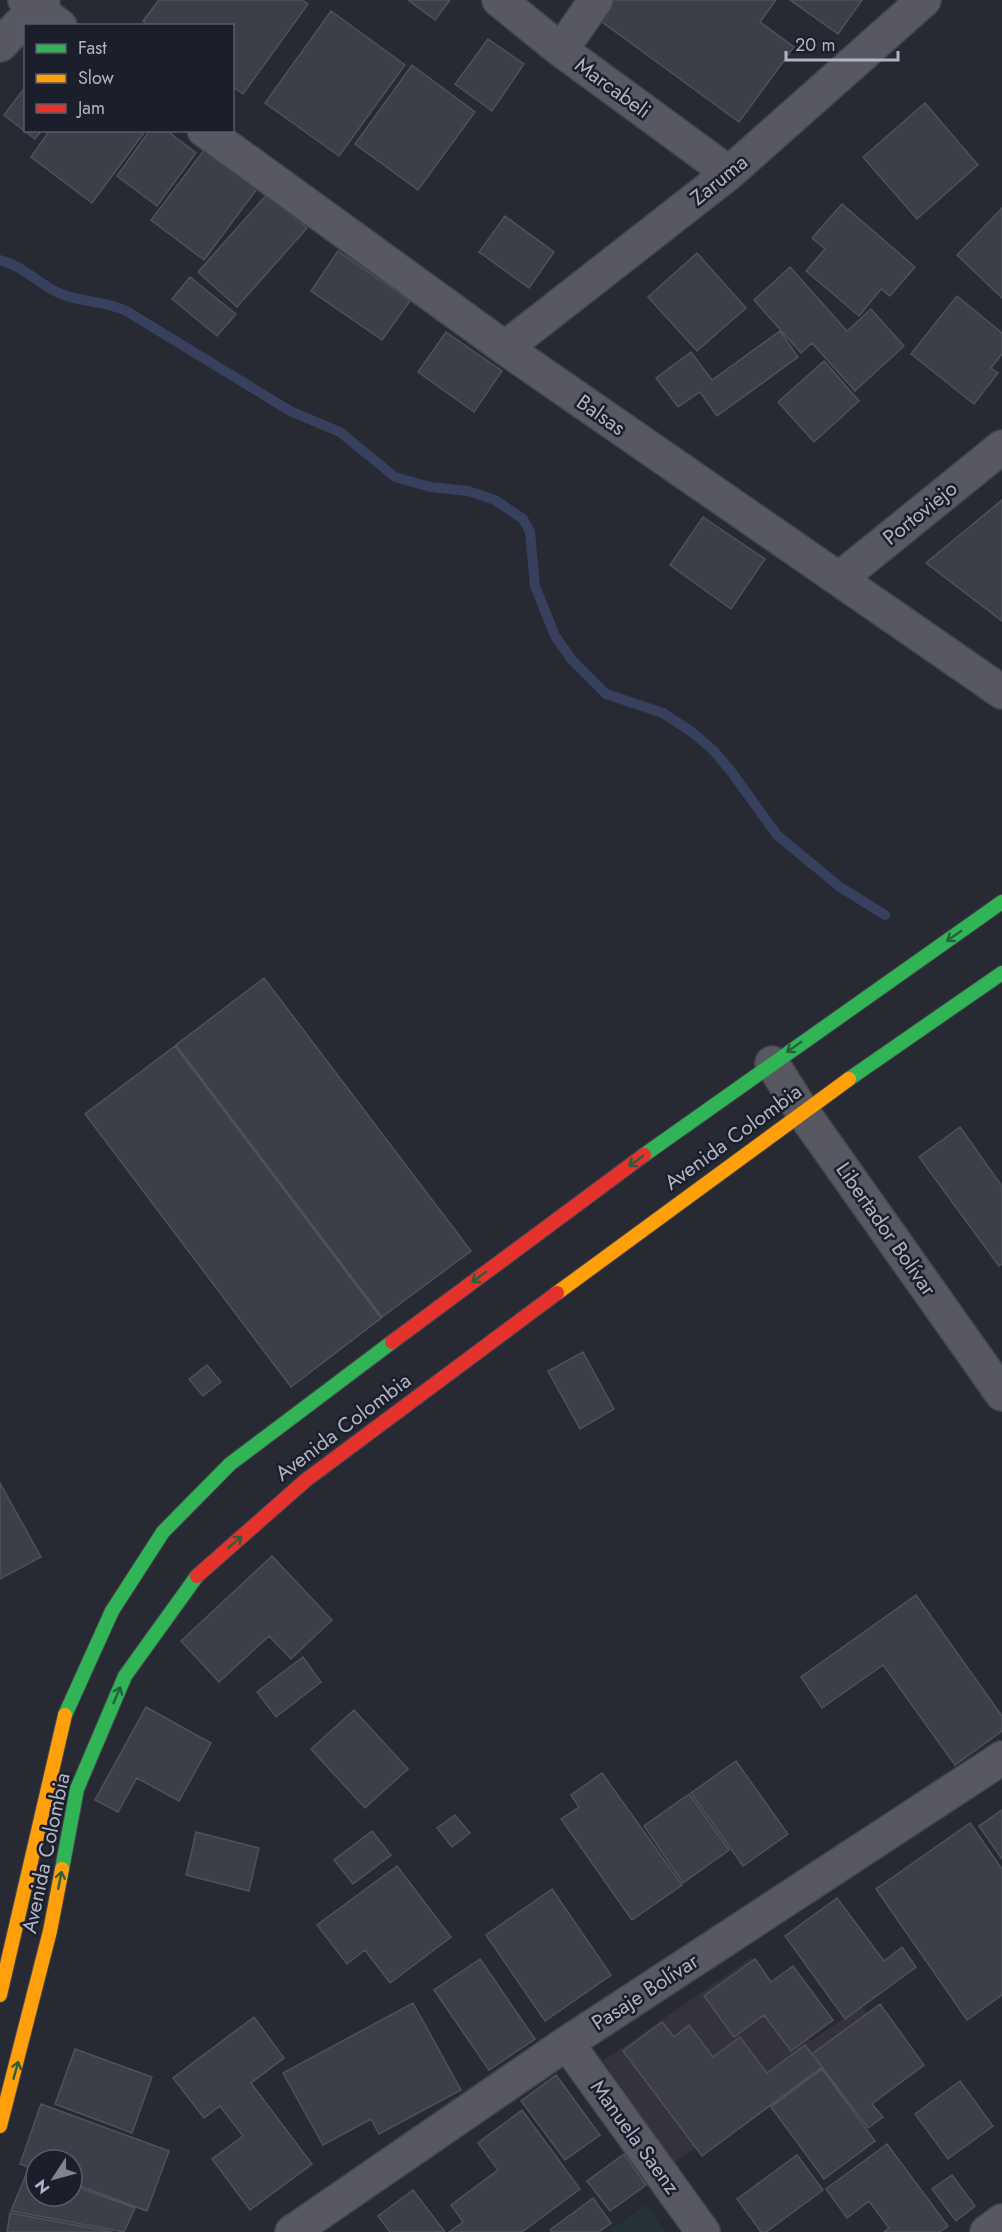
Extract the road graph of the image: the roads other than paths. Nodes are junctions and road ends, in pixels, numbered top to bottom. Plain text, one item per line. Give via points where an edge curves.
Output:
1 (499, 0) edge
2 (596, 0) edge
3 (924, 0) edge
4 (40, 8) edge
5 (0, 45) edge
6 (561, 50) junction
7 (207, 132) edge
8 (729, 173) junction
9 (505, 348) junction
10 (1002, 447) edge
11 (839, 579) junction
12 (1002, 692) edge
13 (1002, 902) edge
14 (1002, 973) edge
15 (772, 1063) junction
16 (802, 1111) junction
17 (1002, 1394) edge
18 (1002, 1758) edge
19 (0, 1995) edge
20 (567, 2043) junction
21 (0, 2126) edge
22 (1002, 2221) edge
23 (292, 2232) edge
24 (703, 2232) edge
25 (987, 2232) edge

1 - 6 street, Marcabeli
2 - 6 street
3 - 8 street, Zaruma
4 - 5 street
6 - 8 street, Marcabeli
7 - 9 street, Balsas
8 - 9 street, Zaruma
9 - 11 street, Balsas
10 - 11 street, Portoviejo
11 - 12 street, Balsas
13 -> 15 main road, Avenida Colombia
14 - 16 main road, Avenida Colombia
15 - 16 street, Libertador Bolívar
15 -> 19 main road, Avenida Colombia via 230,1464 163,1532 112,1611 67,1708
16 - 17 street, Libertador Bolívar
21 -> 16 main road, Avenida Colombia via 50,1931 77,1789 124,1676 196,1576 306,1480
18 - 20 street, Pasaje Bolívar
20 - 23 street, Pasaje Bolívar
20 - 24 street, Manuela Saenz
22 - 25 street

